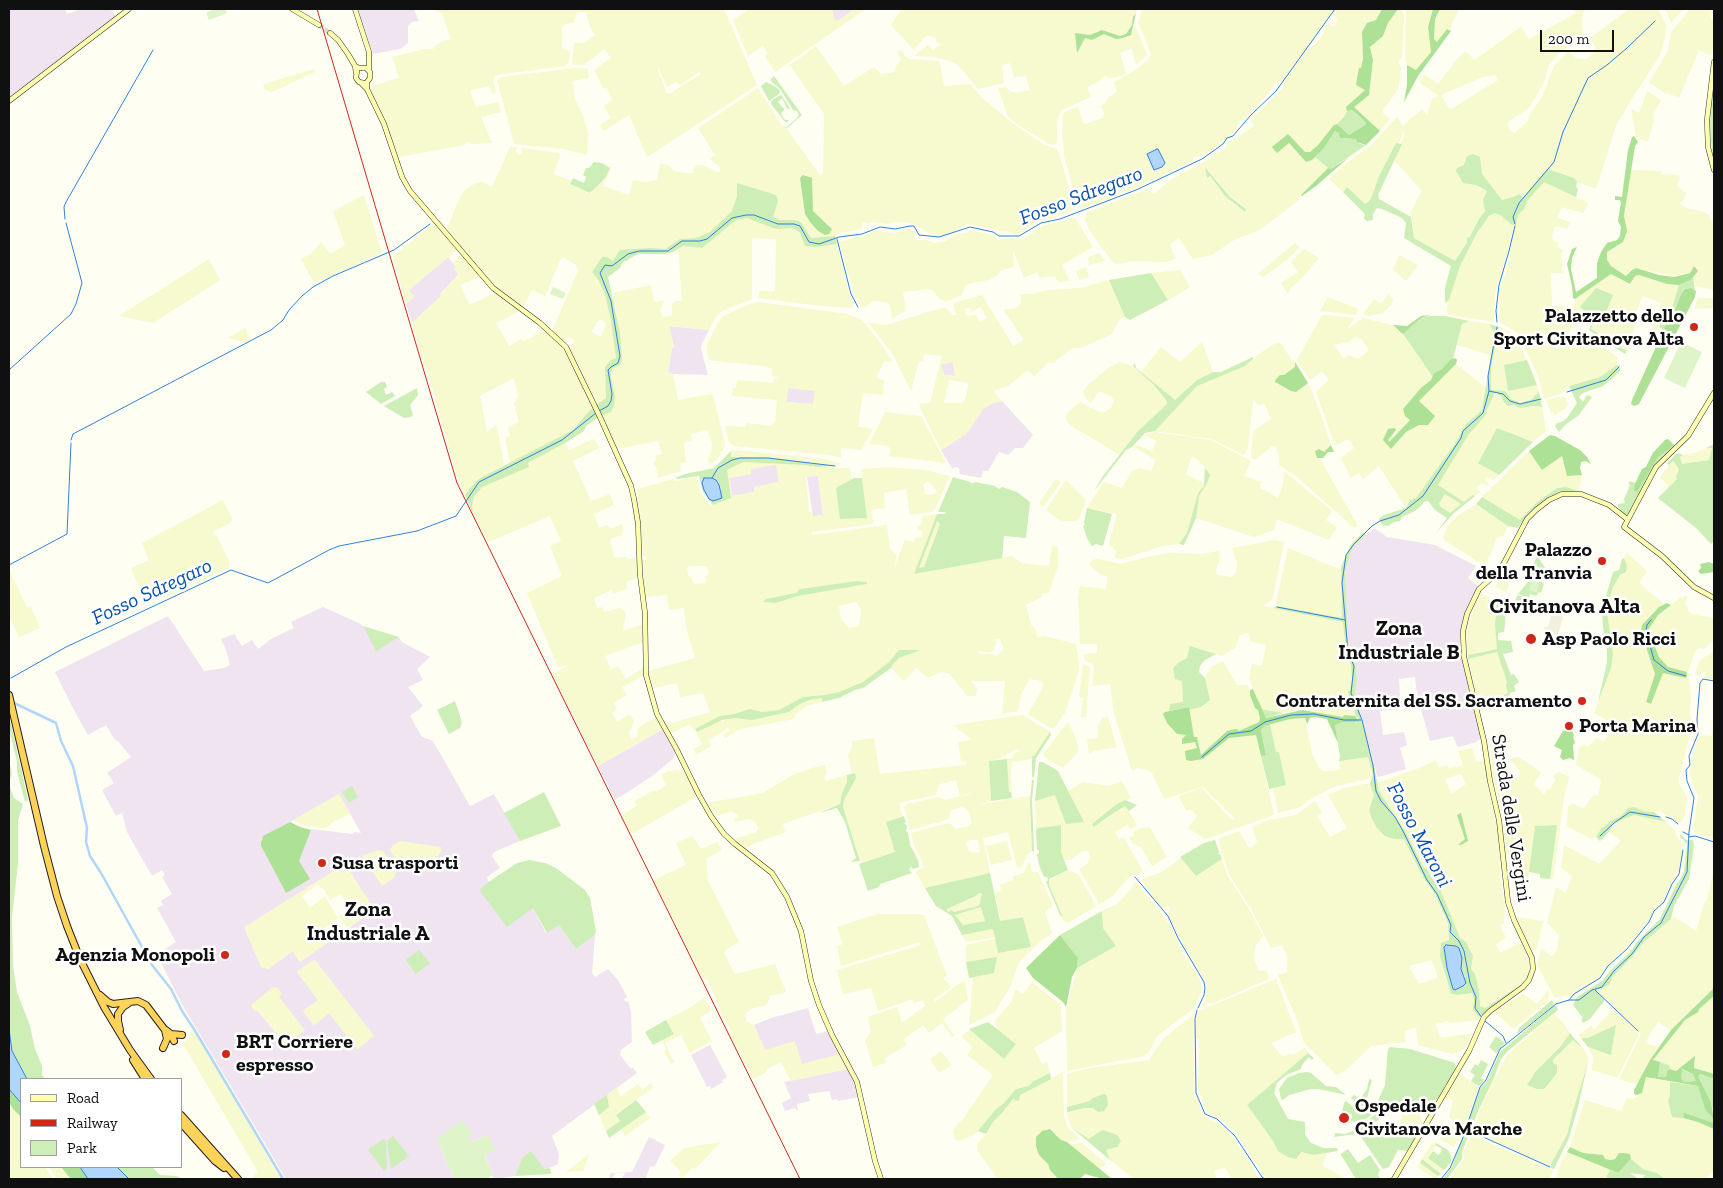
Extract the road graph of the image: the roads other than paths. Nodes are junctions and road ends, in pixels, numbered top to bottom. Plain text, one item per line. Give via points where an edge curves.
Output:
1 (129, 9) edge
2 (292, 9) edge
3 (355, 9) edge
4 (319, 25) tunnel mouth
5 (330, 33) tunnel mouth
6 (369, 62) junction
7 (1714, 62) edge
8 (355, 66) junction
9 (362, 68) junction
10 (369, 71) junction
11 (356, 73) junction
12 (367, 82) junction
13 (361, 83) junction
14 (367, 89) junction
15 (9, 101) edge
16 (1714, 170) edge
17 (1714, 393) edge
18 (1627, 519) junction
19 (1714, 598) edge
20 (9, 695) edge
21 (9, 708) edge
22 (32, 801) junction
23 (76, 950) junction
24 (133, 1001) junction
25 (168, 1033) junction
26 (182, 1035) dead end
27 (163, 1048) dead end
28 (148, 1078) edge
29 (182, 1116) edge
30 (182, 1121) edge
31 (182, 1124) edge
32 (224, 1168) junction
33 (234, 1179) edge
34 (238, 1179) edge
35 (881, 1179) edge
36 (1394, 1179) edge

1 - 15 main road
2 - 4 main road
3 - 6 main road via 369,52
5 - 8 main road via 343,46
6 - 9 main road
6 - 10 main road
7 - 16 main road via 1707,127
8 - 9 main road
8 - 11 main road
9 - 10 main road
9 - 11 main road
10 - 12 main road
11 - 13 main road
12 - 13 main road
12 - 14 main road
13 - 14 main road
14 - 35 main road via 410,191 497,292 566,347 596,407 634,494 645,613 647,682 657,714 699,795 724,834 772,873 787,897 801,931 814,991 832,1035 857,1082
17 - 18 main road via 1688,436 1656,468
18 - 19 main road via 1625,526 1694,587
18 - 36 main road, Strada delle Vergini via 1597,499 1575,494 1559,495 1527,519 1508,557 1479,589 1465,622 1464,657 1499,820 1510,908 1532,958 1533,968 1523,987 1482,1020 1469,1051
20 - 22 highway
21 - 22 highway
22 - 23 highway via 57,896
22 - 28 highway via 52,888 69,940 95,998
23 - 24 highway via 103,999 113,1004
23 - 28 highway via 111,1020
24 - 25 highway via 146,1005
24 - 28 highway via 121,1009 118,1024
25 - 26 highway
25 - 27 highway
29 - 34 highway
30 - 32 highway
31 - 32 highway
32 - 33 highway

